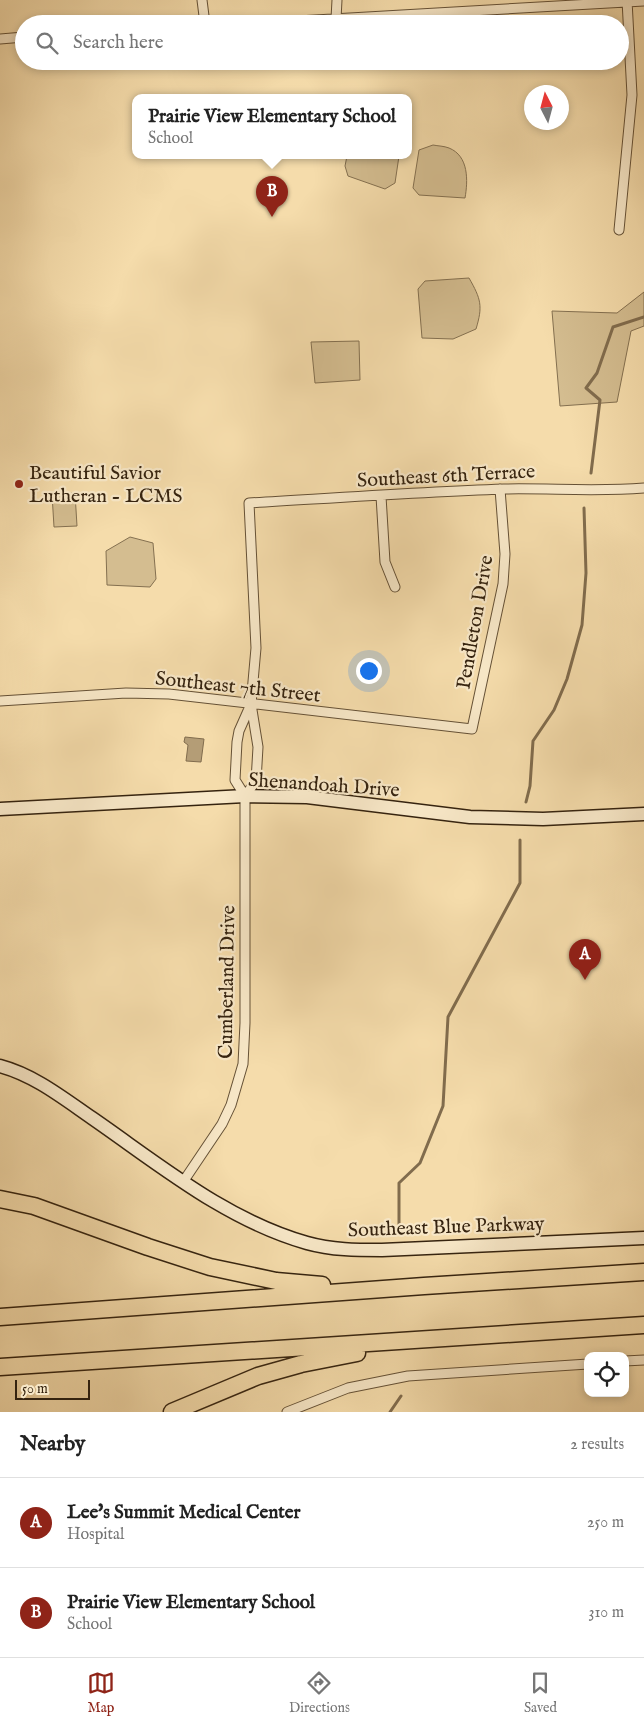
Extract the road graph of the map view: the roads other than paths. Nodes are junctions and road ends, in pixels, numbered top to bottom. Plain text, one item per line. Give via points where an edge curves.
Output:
1 (202, 0) edge
2 (337, 0) edge
3 (494, 0) edge
4 (627, 1) edge
5 (644, 1) edge
6 (494, 10) junction
7 (204, 15) edge
8 (336, 15) edge
9 (406, 15) edge
10 (628, 15) edge
11 (15, 38) edge
12 (0, 39) edge
13 (629, 39) edge
14 (619, 230) dead end
15 (644, 488) edge
16 (500, 490) junction
17 (381, 496) junction
18 (249, 503) joint
19 (395, 587) dead end
20 (0, 701) edge
21 (251, 704) junction
22 (472, 730) joint
23 (245, 796) junction
24 (0, 809) edge
25 (644, 814) edge
26 (0, 1066) edge
27 (183, 1182) junction
28 (0, 1199) edge
29 (644, 1238) edge
30 (644, 1272) edge
31 (424, 1286) junction
32 (0, 1317) edge
33 (644, 1325) edge
34 (421, 1340) junction
35 (644, 1360) edge
36 (629, 1361) edge
37 (584, 1364) edge
38 (0, 1368) edge
39 (172, 1412) edge
40 (287, 1412) edge

1 - 7 street
2 - 8 street
3 - 6 street
4 - 5 street
4 - 6 street
4 - 10 street
6 - 9 street
11 - 12 street
13 - 14 street via 632,96
15 - 16 street, Southeast 6th Terrace
16 - 17 street, Southeast 6th Terrace
16 - 22 street, Pendleton Drive via 505,554 503,584
17 - 18 street, Southeast 6th Terrace
17 - 19 street via 386,562
18 - 21 street, Cumberland Drive via 256,648
20 - 21 street, Southeast 7th Street via 126,693 169,694
21 - 22 street, Southeast 7th Street
21 - 23 street, Cumberland Drive via 258,748 256,780
21 - 23 street, Cumberland Drive via 237,742 235,780
23 - 24 street, Shenandoah Drive
23 - 25 street, Shenandoah Drive via 307,797 470,817
23 - 27 street, Cumberland Drive via 243,1064 222,1124
26 - 27 street, Southeast Blue Parkway via 40,1082
27 - 29 street, Southeast Blue Parkway via 269,1230 308,1243 344,1249
28 - 31 highway via 34,1206 210,1267 276,1281 324,1286
30 - 31 highway
31 - 32 highway
33 - 34 highway
34 - 38 highway
34 - 39 highway via 408,1348 353,1353 301,1364 249,1380
35 - 36 street
37 - 40 street via 408,1376 348,1388

